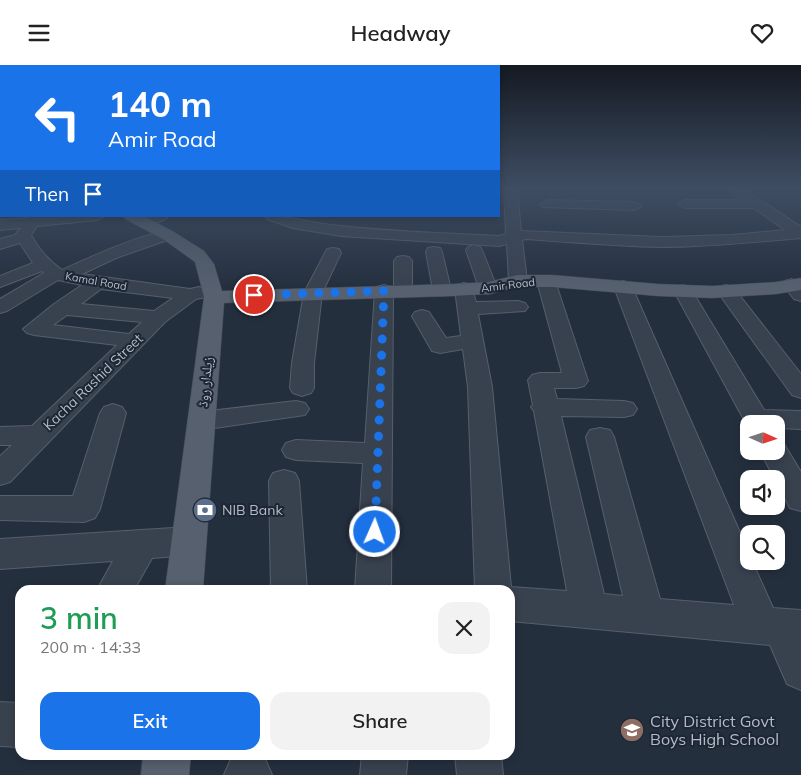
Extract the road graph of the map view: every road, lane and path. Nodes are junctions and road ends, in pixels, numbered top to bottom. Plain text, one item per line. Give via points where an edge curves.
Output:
1 (60, 222) edge
2 (151, 222) edge
3 (289, 222) edge
4 (346, 222) edge
5 (513, 222) edge
6 (784, 222) edge
7 (0, 225) edge
8 (29, 227) edge
9 (341, 231) junction
10 (800, 233) edge
11 (0, 237) edge
12 (514, 237) junction
13 (0, 245) edge
14 (474, 250) dead end
15 (434, 252) dead end
16 (333, 253) dead end
17 (403, 261) dead end
18 (55, 271) junction
19 (518, 281) junction
20 (546, 281) junction
21 (0, 282) edge
22 (97, 283) junction
23 (623, 287) junction
24 (798, 288) edge
25 (394, 291) junction
26 (683, 291) junction
27 (726, 291) junction
28 (313, 293) junction
29 (205, 294) junction
30 (465, 294) junction
31 (0, 307) edge
32 (518, 307) dead end
33 (61, 309) junction
34 (422, 316) dead end
35 (158, 318) junction
36 (135, 341) junction
37 (472, 341) junction
38 (801, 390) edge
39 (544, 407) junction
40 (624, 409) dead end
41 (113, 413) dead end
42 (754, 415) edge
43 (785, 420) edge
44 (801, 420) edge
45 (201, 421) junction
46 (38, 435) junction
47 (0, 437) edge
48 (600, 437) dead end
49 (296, 450) dead end
50 (378, 454) junction
51 (779, 460) edge
52 (0, 474) edge
53 (284, 481) dead end
54 (801, 499) edge
55 (0, 508) edge
56 (189, 541) junction
57 (142, 543) junction
58 (0, 554) edge
59 (117, 585) edge
60 (185, 585) edge
61 (289, 585) edge
62 (373, 585) edge
63 (493, 585) edge
64 (515, 604) edge
65 (589, 610) junction
66 (646, 615) junction
67 (781, 627) edge
68 (801, 670) edge
69 (0, 724) edge
70 (15, 725) edge
71 (166, 760) edge
72 (384, 760) edge
73 (478, 760) edge
74 (165, 775) edge
75 (383, 775) edge
76 (480, 775) edge

1 - 8 street
2 - 18 street via 110,254
2 - 29 main road, زیلدار روڈ via 202,259 209,275
3 - 9 street
4 - 9 street
5 - 12 street
6 - 10 street
7 - 8 street
8 - 11 street
8 - 13 street
8 - 18 street via 37,257
9 - 12 street via 417,230 499,241
10 - 12 street via 732,240 661,242 526,234
12 - 19 street
14 - 30 street
15 - 30 street
16 - 28 street
17 - 25 street
18 - 21 street
18 - 22 street, Kamal Road
18 - 31 street
19 - 20 main road, Amir Road
19 - 30 main road, Amir Road
20 - 23 main road, Amir Road
20 - 39 street via 576,381 540,380
22 - 29 street, Kamal Road
22 - 33 street
23 - 26 main road, Amir Road
23 - 67 street
24 - 27 main road, Amir Road
25 - 28 main road, Amir Road
25 - 30 main road, Amir Road
25 - 50 street
26 - 27 main road, Amir Road
26 - 42 street
27 - 38 street
28 - 29 main road, Amir Road
28 - 45 street via 299,398
29 - 35 street, Kacha Rashid Street
29 - 45 main road, زیلدار روڈ
30 - 32 street
30 - 37 street
33 - 35 street
33 - 36 street via 34,329
34 - 37 street via 440,346
35 - 36 street, Kacha Rashid Street
36 - 46 street, Kacha Rashid Street
37 - 63 street via 480,387
39 - 40 street
39 - 65 street
41 - 55 street via 84,509
43 - 44 street
45 - 56 main road, زیلدار روڈ
46 - 47 street
46 - 52 street, Kacha Rashid Street
48 - 66 street
49 - 50 street
50 - 62 street
51 - 54 street
53 - 61 street
56 - 57 street
56 - 60 main road, زیلدار روڈ
57 - 58 street
57 - 59 street
64 - 65 street
65 - 66 street
66 - 67 street
67 - 68 street
69 - 70 street
71 - 74 main road
72 - 75 street
73 - 76 street

